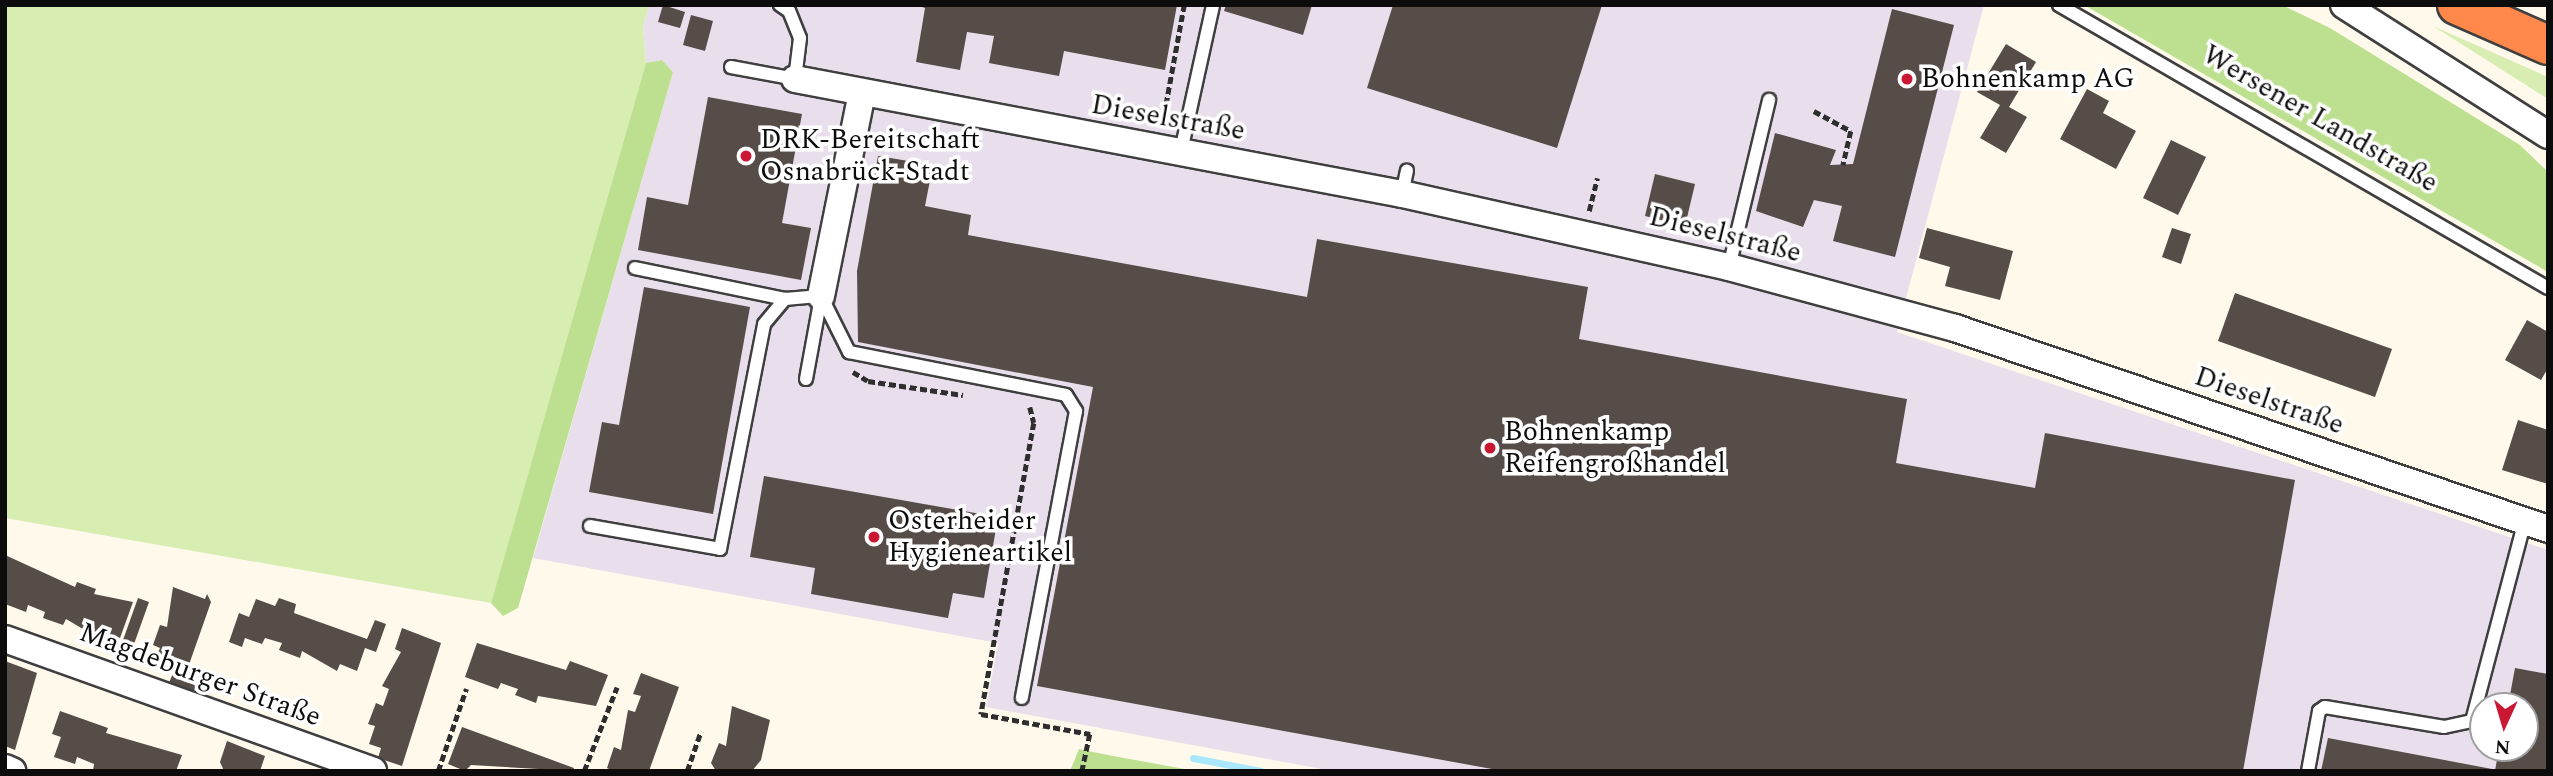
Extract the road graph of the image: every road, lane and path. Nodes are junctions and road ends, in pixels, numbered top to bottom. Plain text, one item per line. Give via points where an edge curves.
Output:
1 (779, 5) edge
2 (1184, 5) edge
3 (1213, 5) edge
4 (2059, 5) edge
5 (2344, 5) edge
6 (2457, 5) edge
7 (2548, 45) edge
8 (731, 66) dead end
9 (795, 79) junction
10 (862, 93) junction
11 (1769, 100) dead end
12 (1814, 111) dead end
13 (2548, 135) edge
14 (1169, 149) junction
15 (1843, 164) dead end
16 (1597, 178) dead end
17 (1590, 209) dead end
18 (1729, 267) junction
19 (635, 268) dead end
20 (2548, 288) edge
21 (821, 296) junction
22 (785, 299) junction
23 (841, 364) dead end
24 (806, 379) dead end
25 (972, 396) dead end
26 (1024, 404) dead end
27 (2536, 525) edge
28 (590, 526) dead end
29 (5, 639) edge
30 (617, 687) dead end
31 (466, 690) dead end
32 (1022, 698) dead end
33 (701, 731) dead end
34 (5, 768) edge
35 (12, 771) edge
36 (373, 771) edge
37 (438, 771) edge
38 (584, 771) edge
39 (687, 771) edge
40 (1082, 771) edge
41 (2308, 771) edge

1 - 9 lane via 789,11 800,38
2 - 14 path
3 - 14 lane
4 - 20 lane, Wersener Landstraße
5 - 13 street
6 - 7 highway
8 - 9 lane
9 - 10 street, Dieselstraße
10 - 14 street, Dieselstraße
10 - 21 street
11 - 18 lane
12 - 15 path via 1851,131
14 - 18 street, Dieselstraße via 1405,183
16 - 17 path
18 - 27 street, Dieselstraße via 1955,328
19 - 22 lane
21 - 22 lane
21 - 24 lane
21 - 32 lane via 849,352 1066,395 1076,411
22 - 28 lane via 764,324 720,549
23 - 25 path via 868,381
26 - 40 path via 1033,409 1034,423 981,714 1090,734
27 - 41 lane via 2472,720 2444,727 2325,707 2319,711
29 - 36 street, Magdeburger Straße
30 - 38 path
31 - 37 path
33 - 39 path
34 - 35 street

